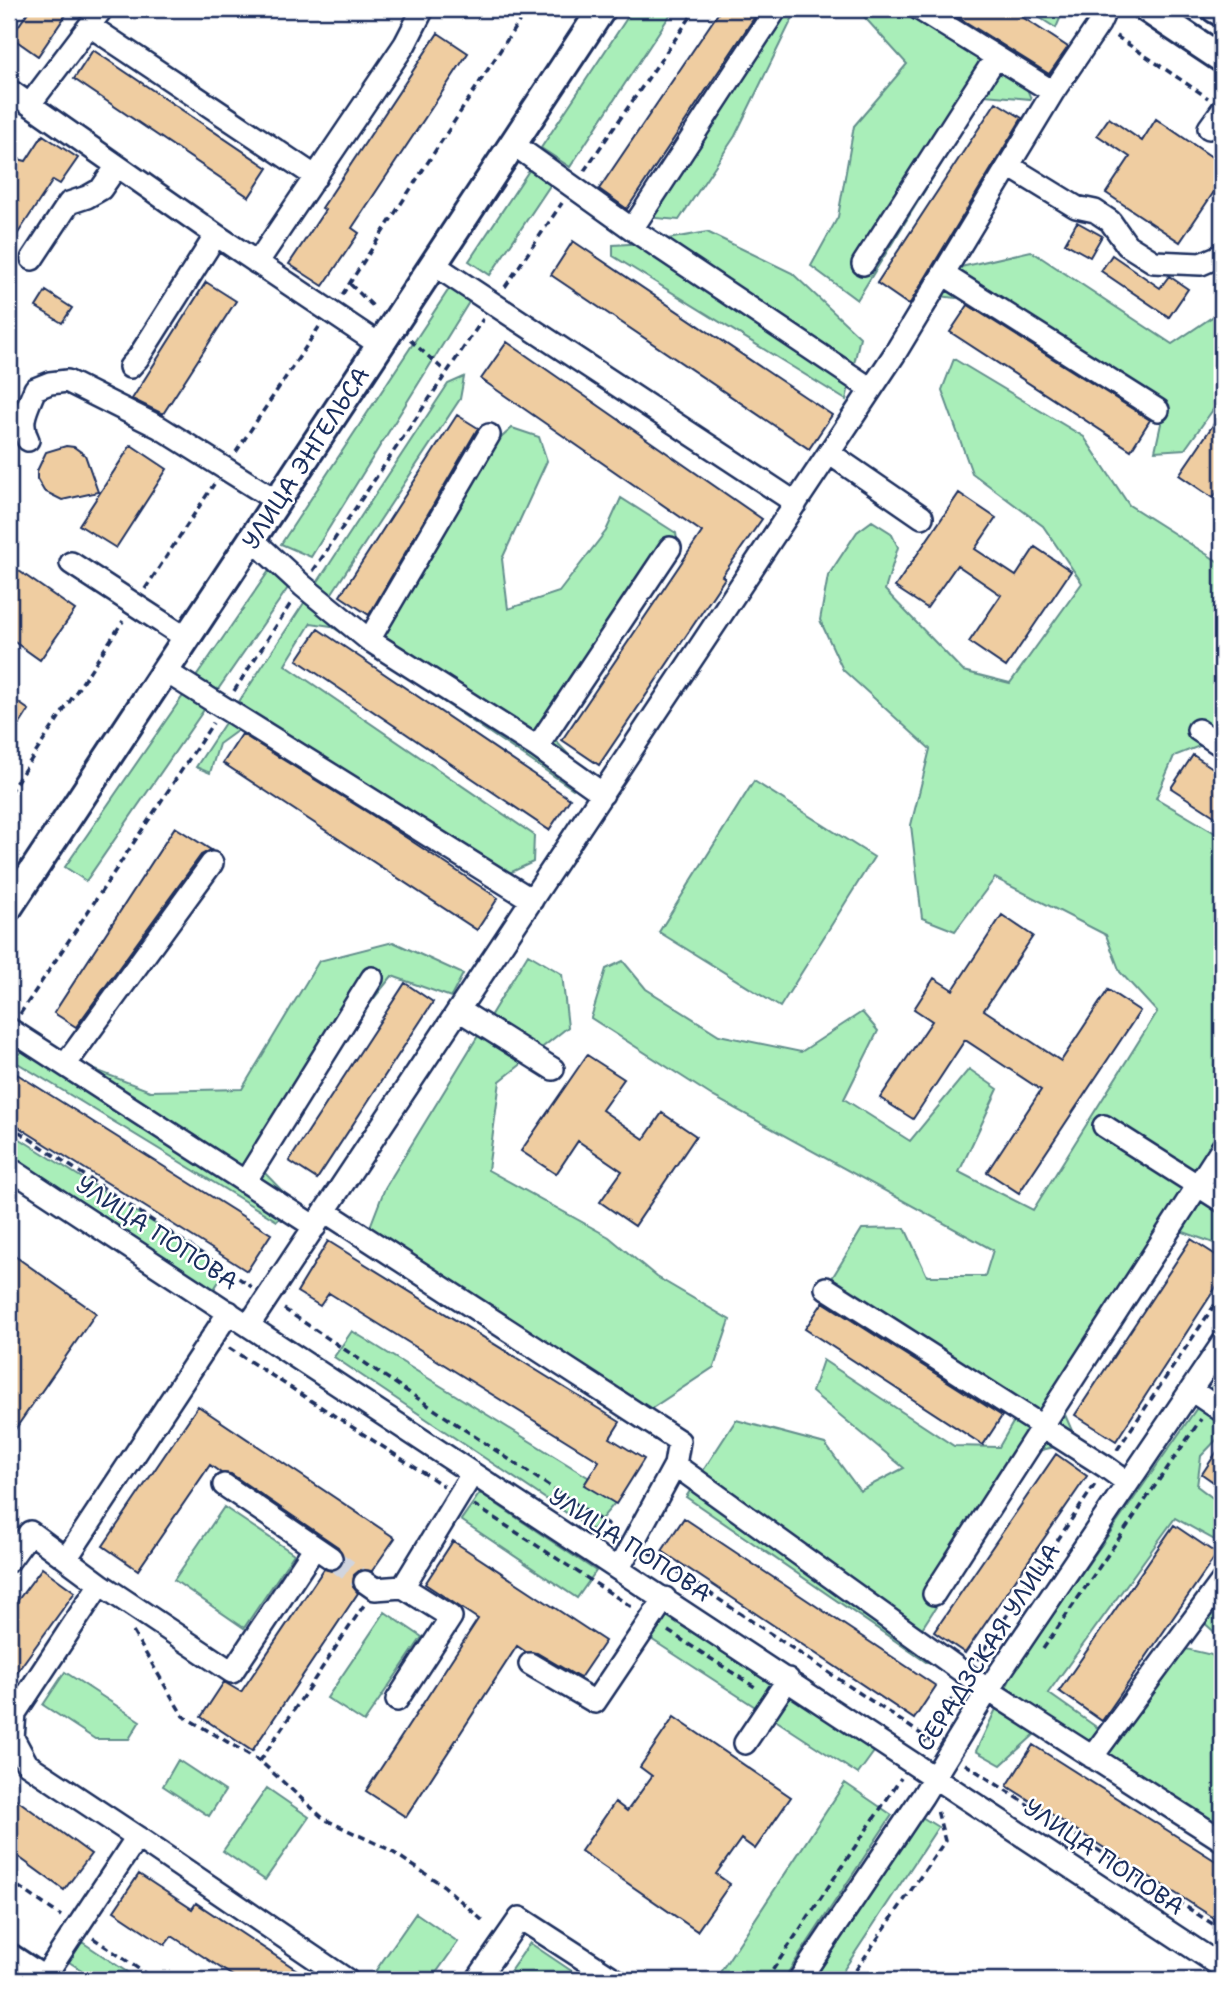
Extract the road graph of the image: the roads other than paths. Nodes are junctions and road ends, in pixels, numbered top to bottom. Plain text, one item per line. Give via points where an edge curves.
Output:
1 (423, 9) edge
2 (776, 9) edge
3 (919, 9) edge
4 (1147, 9) edge
5 (1215, 9) edge
6 (595, 11) edge
7 (1222, 13) edge
8 (1102, 16) edge
9 (96, 17) edge
10 (996, 57) junction
11 (1222, 59) edge
12 (9, 90) edge
13 (1053, 92) junction
14 (30, 104) junction
15 (1217, 105) edge
16 (1209, 128) dead end
17 (513, 144) junction
18 (117, 166) junction
19 (1009, 166) junction
20 (316, 177) junction
21 (632, 229) junction
22 (216, 235) junction
23 (1222, 255) edge
24 (32, 259) dead end
25 (257, 263) junction
26 (433, 264) junction
27 (863, 264) dead end
28 (943, 274) junction
29 (380, 345) junction
30 (130, 366) dead end
31 (871, 389) junction
32 (1158, 410) dead end
33 (489, 435) dead end
34 (28, 440) dead end
35 (829, 453) junction
36 (277, 501) junction
37 (796, 503) junction
38 (922, 517) dead end
39 (252, 539) junction
40 (670, 548) dead end
41 (71, 563) dead end
42 (186, 638) junction
43 (369, 640) junction
44 (165, 671) junction
45 (1198, 730) dead end
46 (1222, 746) edge
47 (537, 747) junction
48 (603, 794) junction
49 (212, 863) dead end
50 (532, 900) junction
51 (9, 906) edge
52 (372, 978) dead end
53 (459, 1010) junction
54 (9, 1029) edge
55 (65, 1065) junction
56 (553, 1069) dead end
57 (1104, 1126) dead end
58 (1222, 1149) edge
59 (9, 1168) edge
60 (245, 1182) junction
61 (1198, 1185) junction
62 (1222, 1201) edge
63 (320, 1220) junction
64 (826, 1288) dead end
65 (229, 1312) junction
66 (249, 1325) junction
67 (1222, 1344) edge
68 (1191, 1390) junction
69 (1217, 1407) edge
70 (1040, 1426) junction
71 (675, 1465) junction
72 (472, 1474) junction
73 (1128, 1483) junction
74 (224, 1485) dead end
75 (66, 1559) junction
76 (9, 1561) edge
77 (619, 1568) junction
78 (1222, 1581) edge
79 (100, 1584) junction
80 (370, 1585) tunnel mouth
81 (403, 1587) junction
82 (934, 1594) dead end
83 (665, 1598) junction
84 (530, 1664) dead end
85 (788, 1679) junction
86 (989, 1690) junction
87 (397, 1700) dead end
88 (745, 1743) dead end
89 (1093, 1757) junction
90 (943, 1781) junction
91 (137, 1837) junction
92 (1222, 1840) edge
93 (9, 1957) edge
94 (1222, 1967) edge
95 (43, 1980) edge
96 (347, 1980) edge
97 (477, 1980) edge
98 (616, 1980) edge
99 (799, 1980) edge

1 - 20 street via 405,44
2 - 21 street
3 - 10 street
4 - 11 main road
5 - 7 main road
6 - 17 main road, УЛИЦА ЭНГЕЛЬСА
8 - 13 street
9 - 14 street
9 - 20 street
10 - 13 street
10 - 27 street
12 - 14 street
13 - 19 street
14 - 18 street
15 - 16 street
17 - 21 street
17 - 26 main road, УЛИЦА ЭНГЕЛЬСА
18 - 22 street
18 - 24 street via 101,189 69,203
19 - 23 street via 1076,207 1095,211 1110,221 1127,245 1154,262 1201,264
19 - 28 street
20 - 25 street
21 - 31 street
22 - 25 street
22 - 30 street
25 - 29 street
26 - 29 main road, УЛИЦА ЭНГЕЛЬСА
26 - 37 street
28 - 31 street
28 - 32 street
29 - 36 main road, УЛИЦА ЭНГЕЛЬСА
31 - 35 street
33 - 43 street
34 - 36 street via 23,432 24,414 35,389 67,382 159,427
35 - 37 street
35 - 38 street
36 - 39 main road, УЛИЦА ЭНГЕЛЬСА
37 - 48 street
39 - 42 main road, УЛИЦА ЭНГЕЛЬСА
39 - 43 street
40 - 47 street
41 - 42 street
42 - 44 main road, УЛИЦА ЭНГЕЛЬСА
43 - 47 street
44 - 50 street
44 - 51 main road, УЛИЦА ЭНГЕЛЬСА
45 - 46 street
47 - 48 street
48 - 50 street
49 - 55 street
50 - 53 street
52 - 60 street
53 - 56 street
53 - 63 street
54 - 55 street
55 - 60 street
57 - 61 street
58 - 61 street
59 - 65 street, УЛИЦА ПОПОВА
60 - 63 street
61 - 62 street
61 - 70 street
63 - 66 street
63 - 71 street via 679,1441
64 - 70 street
65 - 66 street, УЛИЦА ПОПОВА
65 - 75 street
66 - 72 street, УЛИЦА ПОПОВА
67 - 68 street, СЕРАДЗСКАЯ УЛИЦА
68 - 69 street
68 - 73 street, СЕРАДЗСКАЯ УЛИЦА
70 - 73 street
70 - 82 street
71 - 77 street
71 - 86 street
72 - 77 street, УЛИЦА ПОПОВА
72 - 81 street
73 - 86 street, СЕРАДЗСКАЯ УЛИЦА
74 - 79 street via 323,1552 232,1672
75 - 76 street via 30,1532
75 - 79 street
77 - 83 street, УЛИЦА ПОПОВА
78 - 89 street
79 - 91 street via 15,1713 13,1738 27,1764
80 - 81 street
81 - 87 street via 451,1617
83 - 84 street via 595,1702
83 - 85 street, УЛИЦА ПОПОВА
85 - 88 street
85 - 90 street, УЛИЦА ПОПОВА
86 - 89 street
86 - 90 street, СЕРАДЗСКАЯ УЛИЦА via 962,1757
89 - 92 street
90 - 94 street, УЛИЦА ПОПОВА
90 - 99 street, СЕРАДЗСКАЯ УЛИЦА
91 - 95 street
91 - 96 street
93 - 95 main road
97 - 98 street via 520,1918

